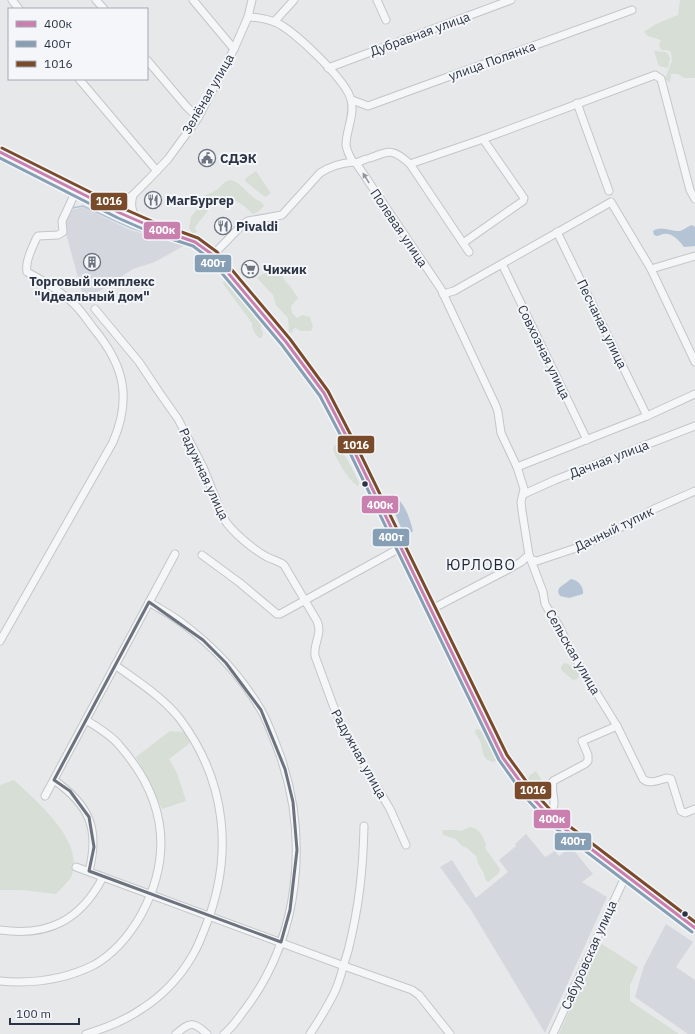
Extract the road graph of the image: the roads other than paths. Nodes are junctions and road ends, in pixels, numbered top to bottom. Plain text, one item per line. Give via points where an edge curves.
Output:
1 (12, 0) edge
2 (96, 0) edge
3 (193, 0) edge
4 (252, 0) edge
5 (294, 0) edge
6 (377, 0) edge
7 (511, 0) edge
8 (18, 8) edge
9 (103, 8) edge
10 (632, 10) dead end
11 (248, 17) junction
12 (386, 20) dead end
13 (274, 22) junction
14 (234, 49) junction
15 (148, 61) edge
16 (328, 68) junction
17 (80, 80) edge
18 (352, 100) junction
19 (578, 103) junction
20 (198, 118) junction
21 (483, 139) junction
22 (0, 152) edge
23 (354, 162) junction
24 (410, 164) junction
25 (157, 171) junction
26 (76, 191) junction
27 (609, 191) dead end
28 (133, 195) junction
29 (695, 199) edge
30 (111, 209) junction
31 (138, 221) junction
32 (557, 232) junction
33 (463, 243) junction
34 (469, 252) dead end
35 (213, 255) junction
36 (695, 256) edge
37 (502, 264) junction
38 (651, 269) junction
39 (443, 294) junction
40 (95, 309) dead end
41 (695, 362) edge
42 (695, 394) edge
43 (647, 416) junction
44 (695, 426) edge
45 (587, 440) junction
46 (517, 467) junction
47 (695, 491) edge
48 (524, 494) junction
49 (400, 548) junction
50 (175, 554) dead end
51 (202, 555) dead end
52 (530, 557) junction
53 (304, 601) junction
54 (149, 602) junction
55 (430, 610) junction
56 (0, 641) edge
57 (115, 665) junction
58 (86, 720) junction
59 (617, 726) junction
60 (54, 780) junction
61 (45, 796) dead end
62 (695, 809) edge
63 (548, 816) junction
64 (364, 826) dead end
65 (406, 845) dead end
66 (76, 866) dead end
67 (89, 871) junction
68 (103, 877) junction
69 (625, 877) junction
70 (151, 894) junction
71 (210, 916) junction
72 (695, 928) edge
73 (0, 930) edge
74 (281, 942) junction
75 (344, 966) junction
76 (0, 981) edge
77 (86, 1034) edge
78 (176, 1034) edge
79 (207, 1034) edge
80 (224, 1034) edge
81 (310, 1034) edge
82 (450, 1034) edge
83 (553, 1034) edge

1 - 8 street
2 - 9 street
3 - 14 street
4 - 11 street, Зелёная улица
5 - 13 street
6 - 12 street
7 - 16 street, Дубравная улица
10 - 18 street, улица Полянка via 368,106
11 - 13 street
11 - 14 street, Зелёная улица
13 - 16 street via 292,34
14 - 20 street, Зелёная улица
15 - 20 street
16 - 18 street via 342,82
17 - 25 street
18 - 23 street via 346,145
19 - 21 street
19 - 27 street
19 - 29 street via 655,75 661,79 690,190
20 - 25 street, Зелёная улица
21 - 24 street
21 - 33 street via 524,198
22 - 26 main road
23 - 24 street via 391,152 397,153
23 - 35 street via 347,162 320,173 282,215 248,221
39 -> 23 street, Полевая улица
24 - 33 street
25 - 28 street, Зелёная улица
26 - 30 main road
26 - 56 street via 62,220 63,232 58,235 38,236 26,269 75,305 106,343 120,371 123,411 113,442
28 - 30 street, Зелёная улица
28 - 31 street via 132,211
30 - 31 main road
31 - 35 main road via 196,242
32 - 37 street
32 - 38 street via 610,202
32 - 43 street, Песчаная улица
33 - 34 street
35 - 49 main road via 286,342 324,393
36 - 38 street
37 - 39 street via 454,291
37 - 45 street, Совхозная улица
38 - 41 street
39 - 46 street, Сельская улица via 496,406 500,433
40 - 53 street, Радужная улица via 139,362 178,419 229,526 267,557 284,565
42 - 43 street
43 - 45 street
44 - 48 street, Дачная улица
45 - 46 street
46 - 48 street, Сельская улица
47 - 52 street, Дачный тупик via 579,547 537,561
48 - 52 street, Сельская улица via 521,502
49 - 53 street
49 - 55 main road
50 - 54 street
51 - 53 street via 277,614
52 - 55 street
52 - 59 street, Сельская улица via 548,609
53 - 65 street, Радужная улица via 319,626 314,649 333,705 345,733 390,809
54 - 57 street
54 - 74 street via 181,622 226,663 261,710 274,739 285,769 295,820 295,881
55 - 63 main road via 503,758 520,784
57 - 58 street
57 - 71 street via 161,699 179,718 198,746 210,773 217,796 223,848 221,871
58 - 60 street
58 - 70 street via 119,744 144,779 153,797 159,819 161,854
59 - 62 street, Сельская улица via 643,779 651,783 671,779 681,811 685,813
59 - 63 street via 582,741 588,761 553,781 555,805
60 - 61 street
60 - 67 street via 70,791 89,818 94,846
63 - 69 main road
64 - 75 street via 361,884
66 - 67 street
67 - 68 street
68 - 70 street
68 - 73 street via 82,908 67,919 33,931
69 - 72 main road
69 - 83 street, Сабуровская улица
70 - 71 street
70 - 76 street via 124,942 94,964 76,973 50,980 21,983
71 - 74 street
71 - 77 street via 192,958 179,976 144,1007 122,1021
74 - 75 street
74 - 80 street via 265,979
75 - 81 street via 336,989
75 - 82 street via 412,990 419,995
78 - 79 street via 185,1026 194,1024

